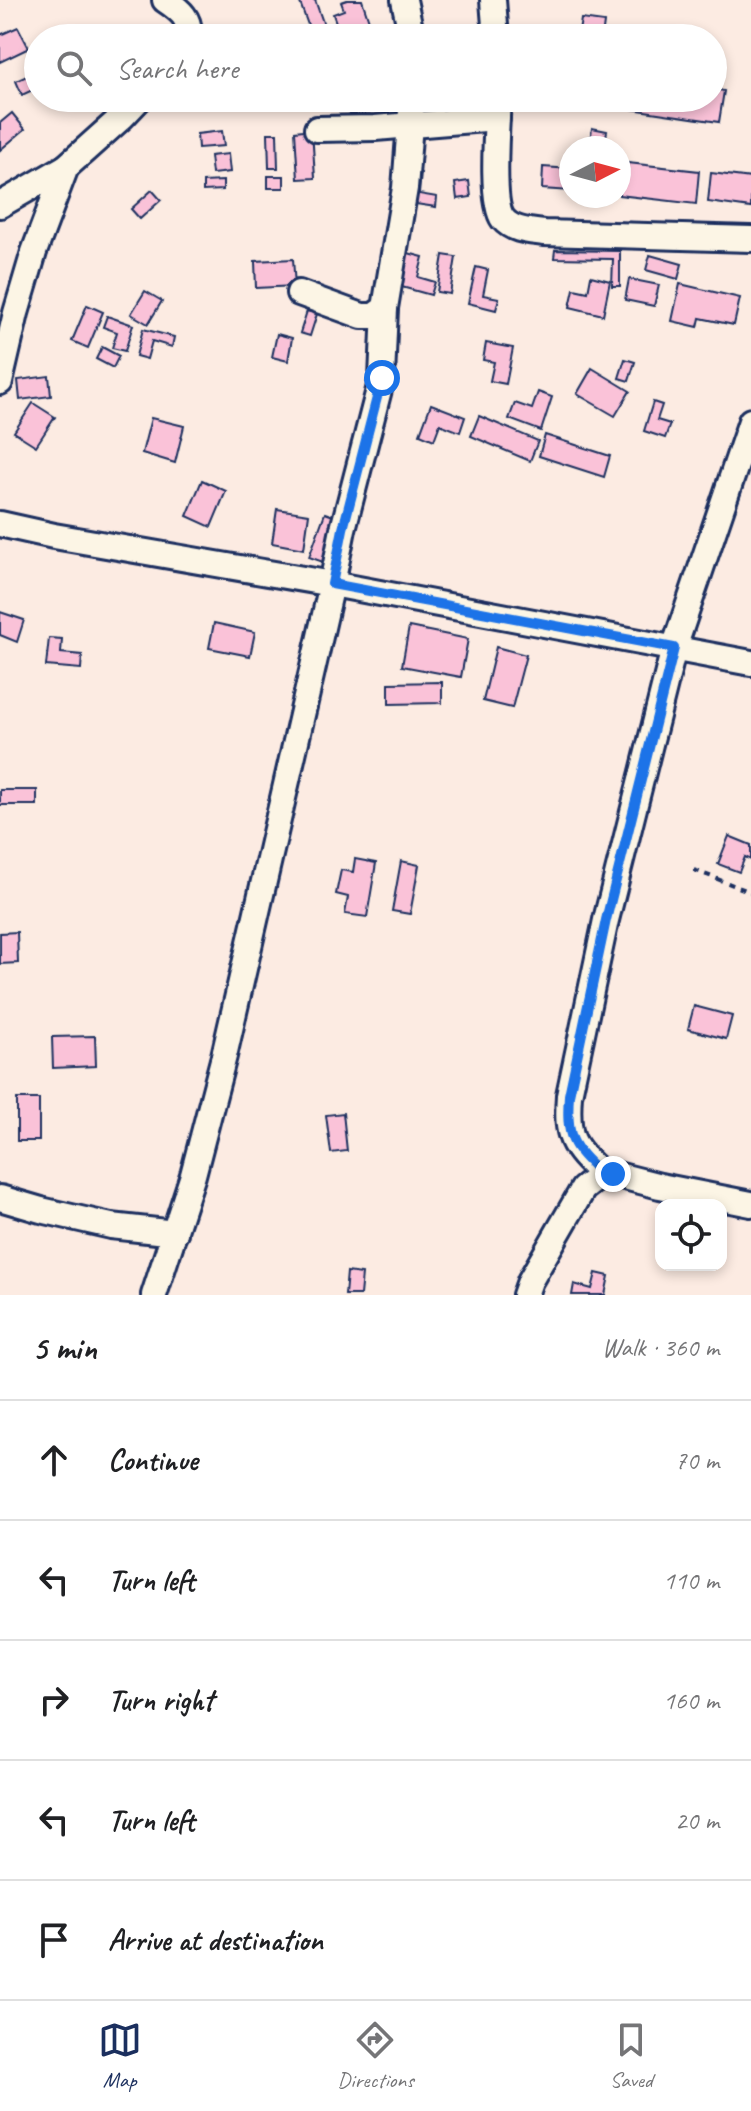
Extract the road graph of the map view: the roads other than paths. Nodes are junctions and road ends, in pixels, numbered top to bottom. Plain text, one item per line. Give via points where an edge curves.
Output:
1 (165, 0) edge
2 (404, 0) edge
3 (493, 0) edge
4 (189, 24) edge
5 (409, 24) edge
6 (495, 24) edge
7 (127, 112) edge
8 (411, 112) edge
9 (477, 112) edge
10 (497, 112) edge
11 (411, 125) junction
12 (317, 129) dead end
13 (66, 167) junction
14 (0, 205) edge
15 (751, 239) edge
16 (299, 293) dead end
17 (385, 308) junction
18 (0, 382) edge
19 (751, 421) edge
20 (0, 524) edge
21 (332, 584) junction
22 (674, 648) junction
23 (751, 663) edge
24 (602, 1174) junction
25 (0, 1198) edge
26 (751, 1204) edge
27 (175, 1233) junction
28 (154, 1295) edge
29 (525, 1295) edge

1 - 4 street
2 - 5 street
3 - 6 street
7 - 13 street
8 - 11 street
9 - 11 street
10 - 15 street via 497,202 504,221 512,226 544,233
11 - 12 street
11 - 17 street
13 - 14 street
13 - 18 street via 25,282
16 - 17 street via 362,316
17 - 21 street via 382,378
19 - 22 street
20 - 21 street
21 - 22 street
21 - 27 street via 224,1056
22 - 23 street
22 - 24 street via 569,1095 571,1139
24 - 26 street
24 - 29 street via 583,1189
25 - 27 street via 111,1226
27 - 28 street

